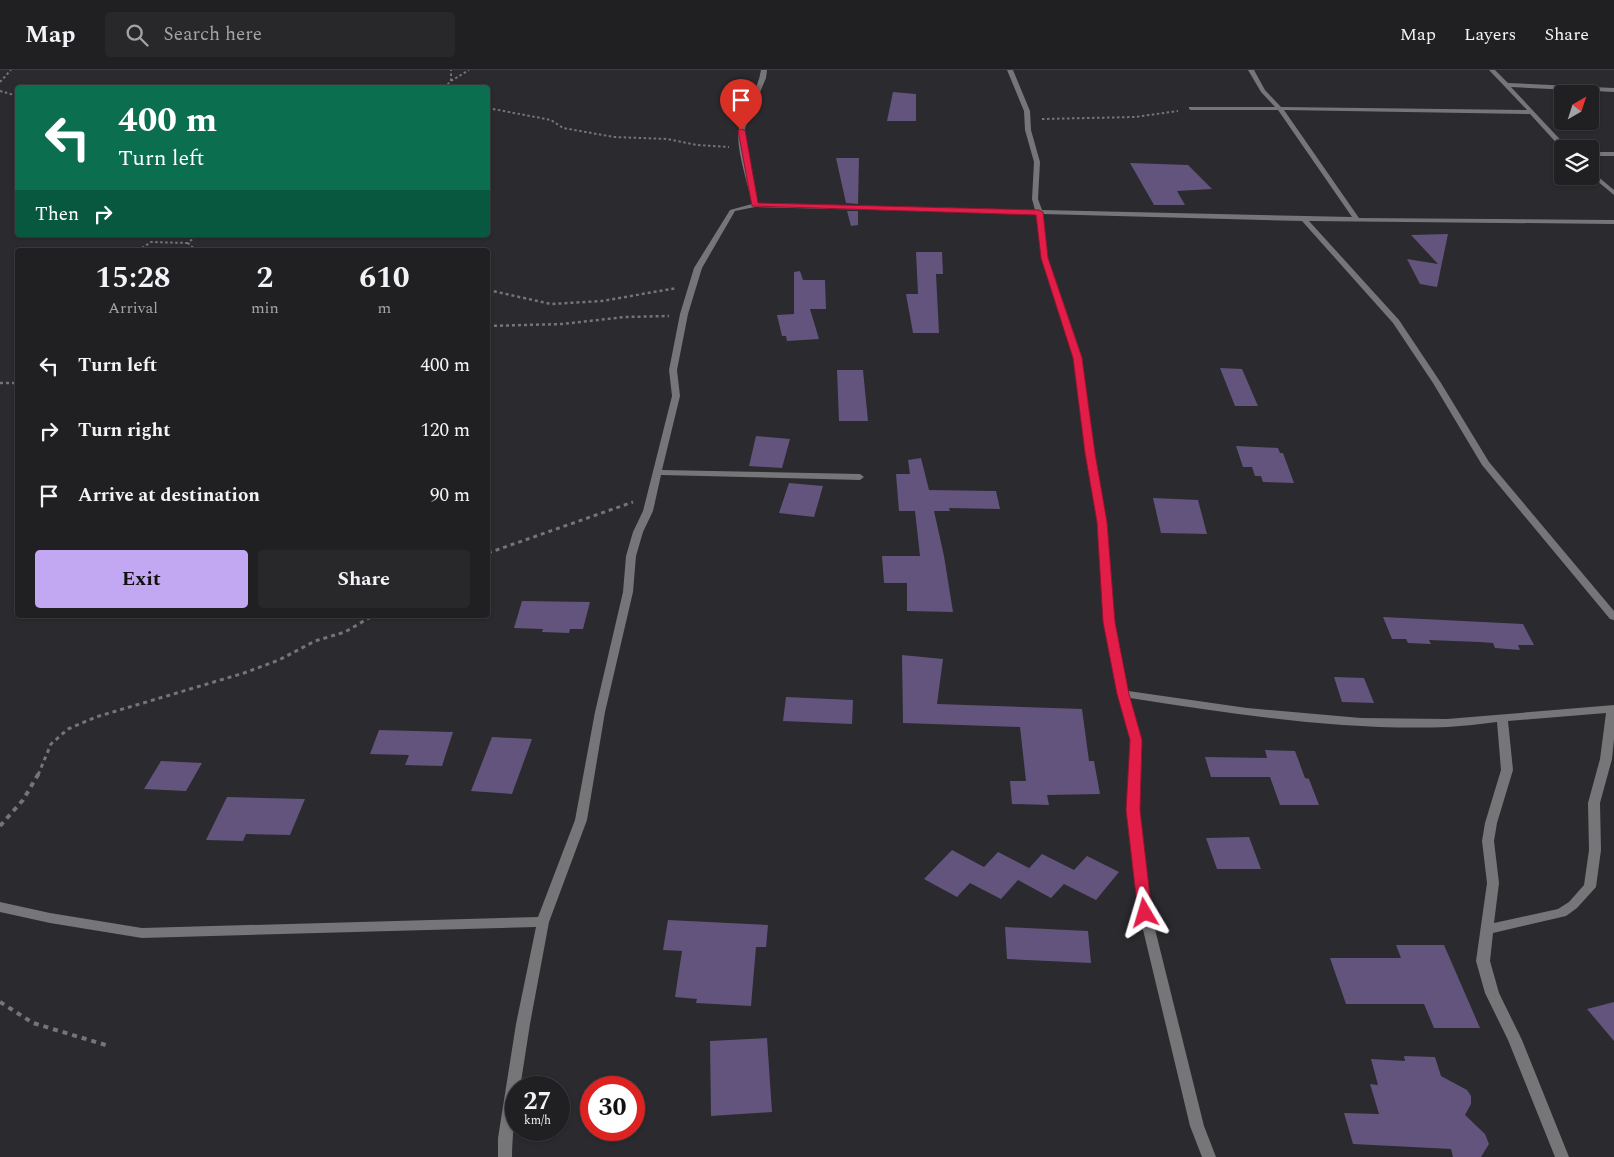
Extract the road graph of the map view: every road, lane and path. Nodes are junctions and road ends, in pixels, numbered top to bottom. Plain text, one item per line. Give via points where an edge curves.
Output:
1 (11, 70) edge
2 (451, 70) edge
3 (469, 70) edge
4 (764, 70) edge
5 (1010, 70) edge
6 (1251, 70) edge
7 (1492, 70) edge
8 (450, 81) junction
9 (0, 82) edge
10 (447, 85) edge
11 (1508, 85) junction
12 (1614, 90) edge
13 (0, 91) edge
14 (15, 95) edge
15 (490, 108) edge
16 (1191, 108) joint
17 (1280, 110) junction
18 (1530, 112) junction
19 (1028, 120) junction
20 (1557, 140) edge
21 (744, 149) junction
22 (1599, 154) edge
23 (1614, 154) edge
24 (1599, 180) edge
25 (1614, 193) edge
26 (755, 205) junction
27 (1039, 212) junction
28 (1304, 219) junction
29 (1357, 220) junction
30 (1614, 222) edge
31 (195, 237) edge
32 (188, 243) junction
33 (143, 248) edge
34 (192, 248) edge
35 (693, 285) junction
36 (490, 290) edge
37 (684, 314) junction
38 (490, 326) edge
39 (0, 383) edge
40 (15, 383) edge
41 (657, 472) junction
42 (860, 477) dead end
43 (652, 494) junction
44 (490, 552) edge
45 (1614, 617) edge
46 (369, 618) edge
47 (1123, 694) junction
48 (1613, 709) edge
49 (1502, 719) junction
50 (0, 826) edge
51 (0, 907) edge
52 (543, 922) junction
53 (1486, 930) junction
54 (0, 1002) edge
55 (109, 1046) dead end
56 (505, 1157) edge
57 (1209, 1157) edge
58 (1562, 1157) edge

1 - 9 path
2 - 8 path
3 - 8 path
4 - 21 street via 764,77 741,130
5 - 19 street
6 - 17 street via 1263,91
7 - 11 street
8 - 10 path
11 - 12 street
11 - 18 street
13 - 14 path
15 - 21 path via 551,120 563,128 614,137 667,139
16 - 17 street
16 - 19 path via 1135,117
17 - 18 street via 1409,108
17 - 29 street
18 - 20 street
19 - 27 street via 1037,162 1035,199
21 - 26 street
22 - 23 street
24 - 25 street
26 - 27 street
26 - 35 street via 733,210 698,268
27 - 28 street
27 - 47 street via 1044,258 1078,358 1102,522 1109,622
28 - 29 street
28 - 45 street via 1396,322 1485,463
29 - 30 street
31 - 32 path
32 - 33 path via 151,242
32 - 34 path
35 - 36 path via 602,301 551,304
35 - 37 street
37 - 38 path
37 - 41 street via 673,370 676,396
39 - 40 path
41 - 42 street
41 - 43 street
43 - 44 path via 615,510
43 - 52 street via 630,556 628,592 600,712 581,820
46 - 50 path via 345,632 315,641 261,667 96,717 68,729 51,744 36,780
47 - 49 street via 1248,712 1362,722 1447,723
47 - 57 street via 1136,740 1133,810 1145,913 1197,1126
48 - 49 street
48 - 53 street via 1606,759 1594,803 1595,850 1590,887 1562,913
49 - 53 street via 1507,770 1488,841 1493,882
51 - 52 street via 142,933
52 - 56 street via 523,1024 505,1138
53 - 58 street via 1483,961 1492,993 1515,1040
54 - 55 path via 33,1023

